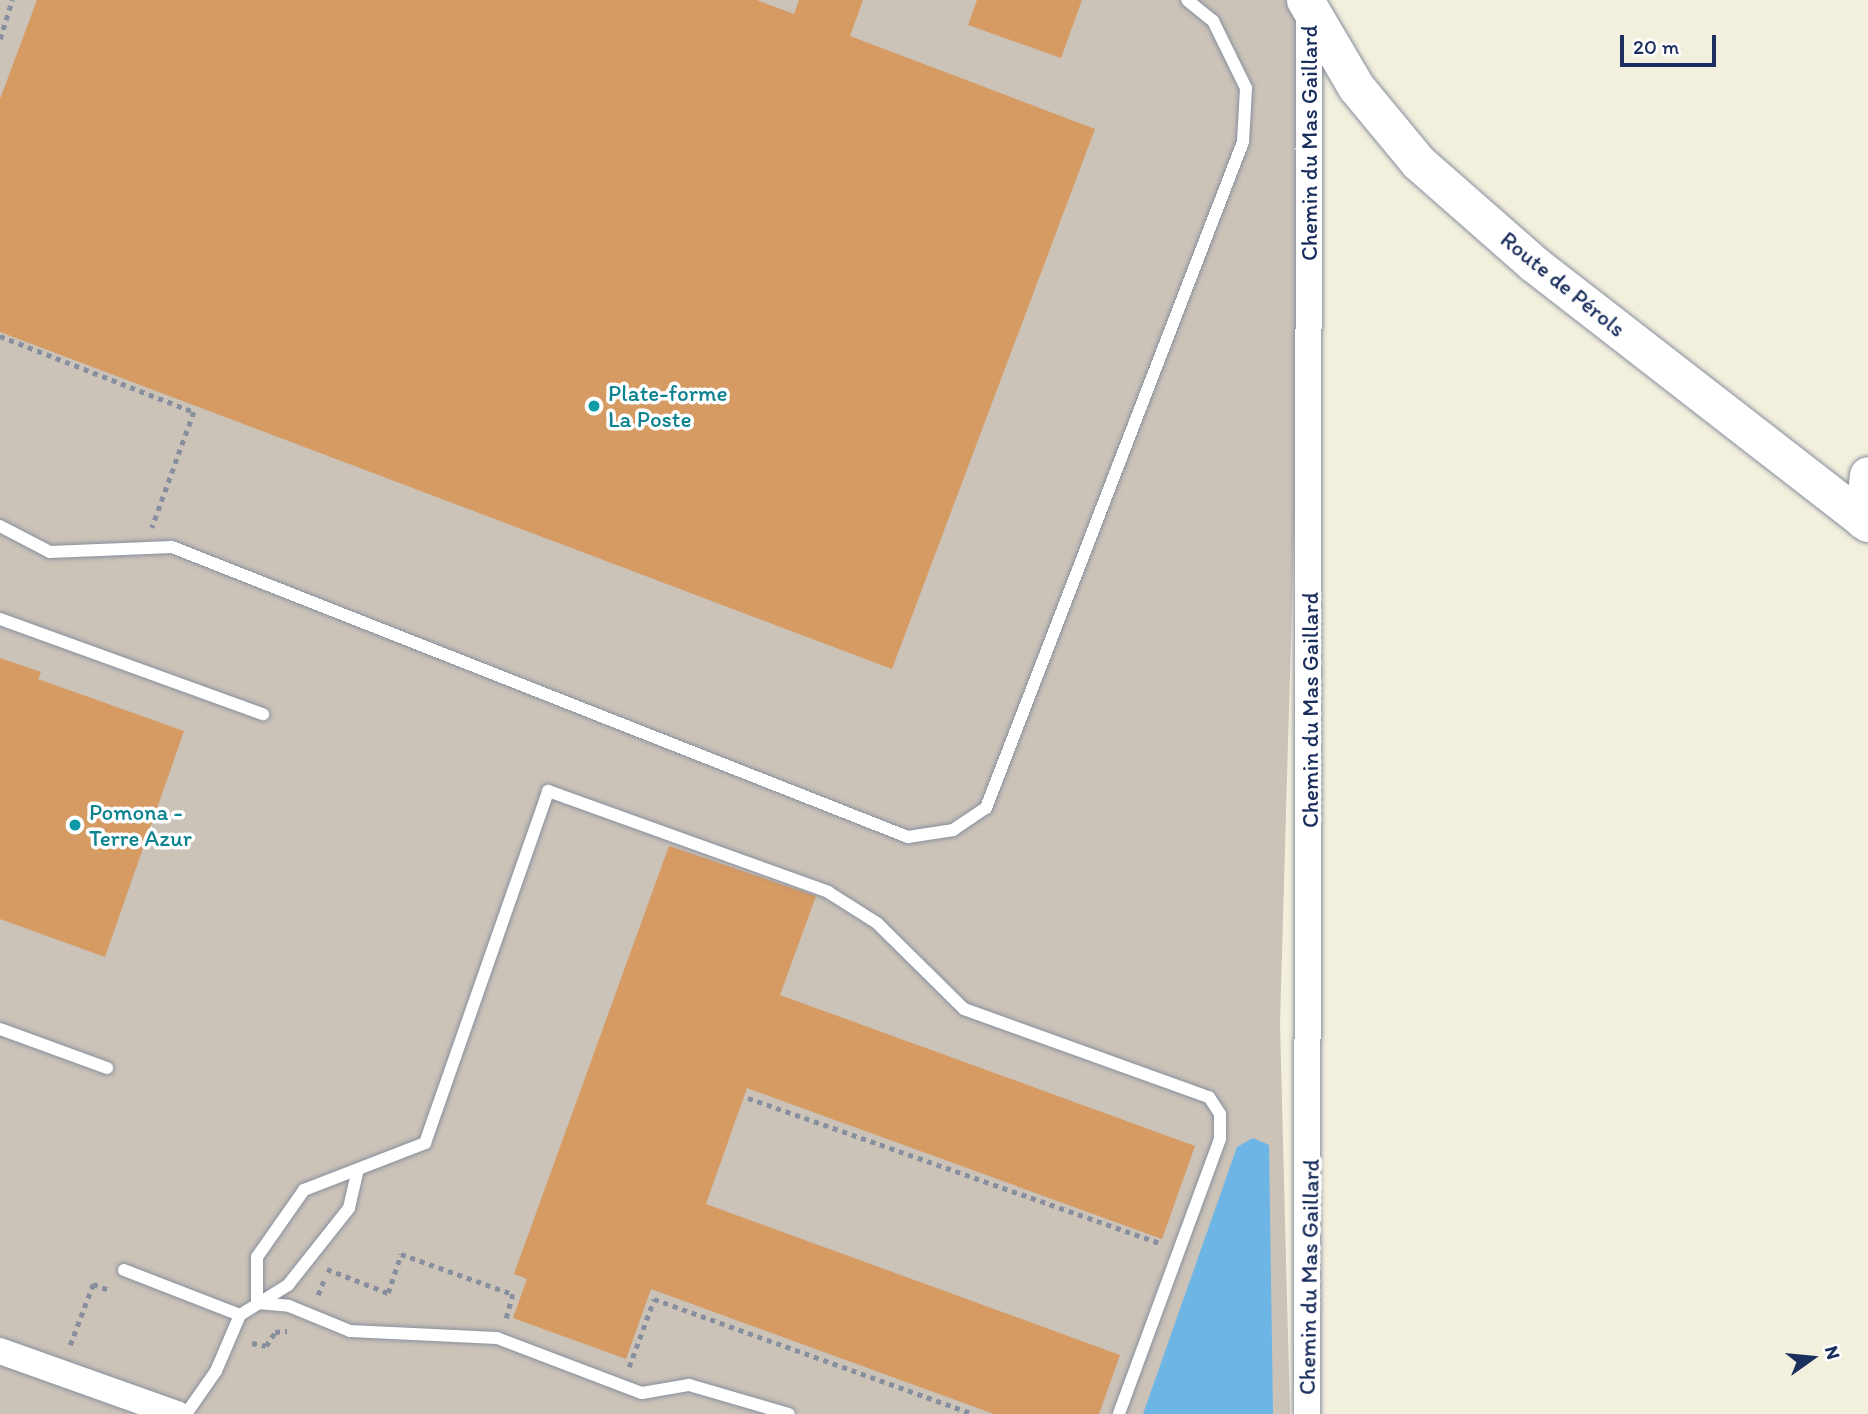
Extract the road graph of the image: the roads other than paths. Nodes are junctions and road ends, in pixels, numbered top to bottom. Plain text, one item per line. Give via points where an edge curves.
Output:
1 (1187, 0) edge
2 (1307, 3) edge
3 (1868, 475) edge
4 (1866, 521) edge
5 (0, 526) edge
6 (0, 619) edge
7 (263, 714) dead end
8 (0, 1029) edge
9 (107, 1068) dead end
10 (358, 1173) junction
11 (124, 1270) dead end
12 (257, 1303) junction
13 (240, 1315) junction
14 (0, 1351) edge
15 (177, 1414) edge
16 (186, 1414) edge
17 (789, 1414) edge
18 (1119, 1414) edge
19 (1307, 1414) edge

1 - 5 lane via 1213,22 1246,88 1243,142 986,808 953,830 908,837 172,547 50,552
2 - 4 street, Route de Pérols via 1356,87 1418,162 1534,264
2 - 19 street, Chemin du Mas Gaillard
3 - 4 street
6 - 7 lane
8 - 9 lane
10 - 12 lane via 349,1208 288,1284
10 - 12 lane via 304,1190 272,1228 257,1257
10 - 18 lane via 425,1143 548,791 828,892 877,923 964,1009 1209,1097 1220,1114 1220,1139
11 - 13 lane
12 - 13 lane
12 - 17 lane via 289,1306 349,1331 497,1338 642,1393 689,1385
13 - 16 lane via 216,1371
14 - 15 street

